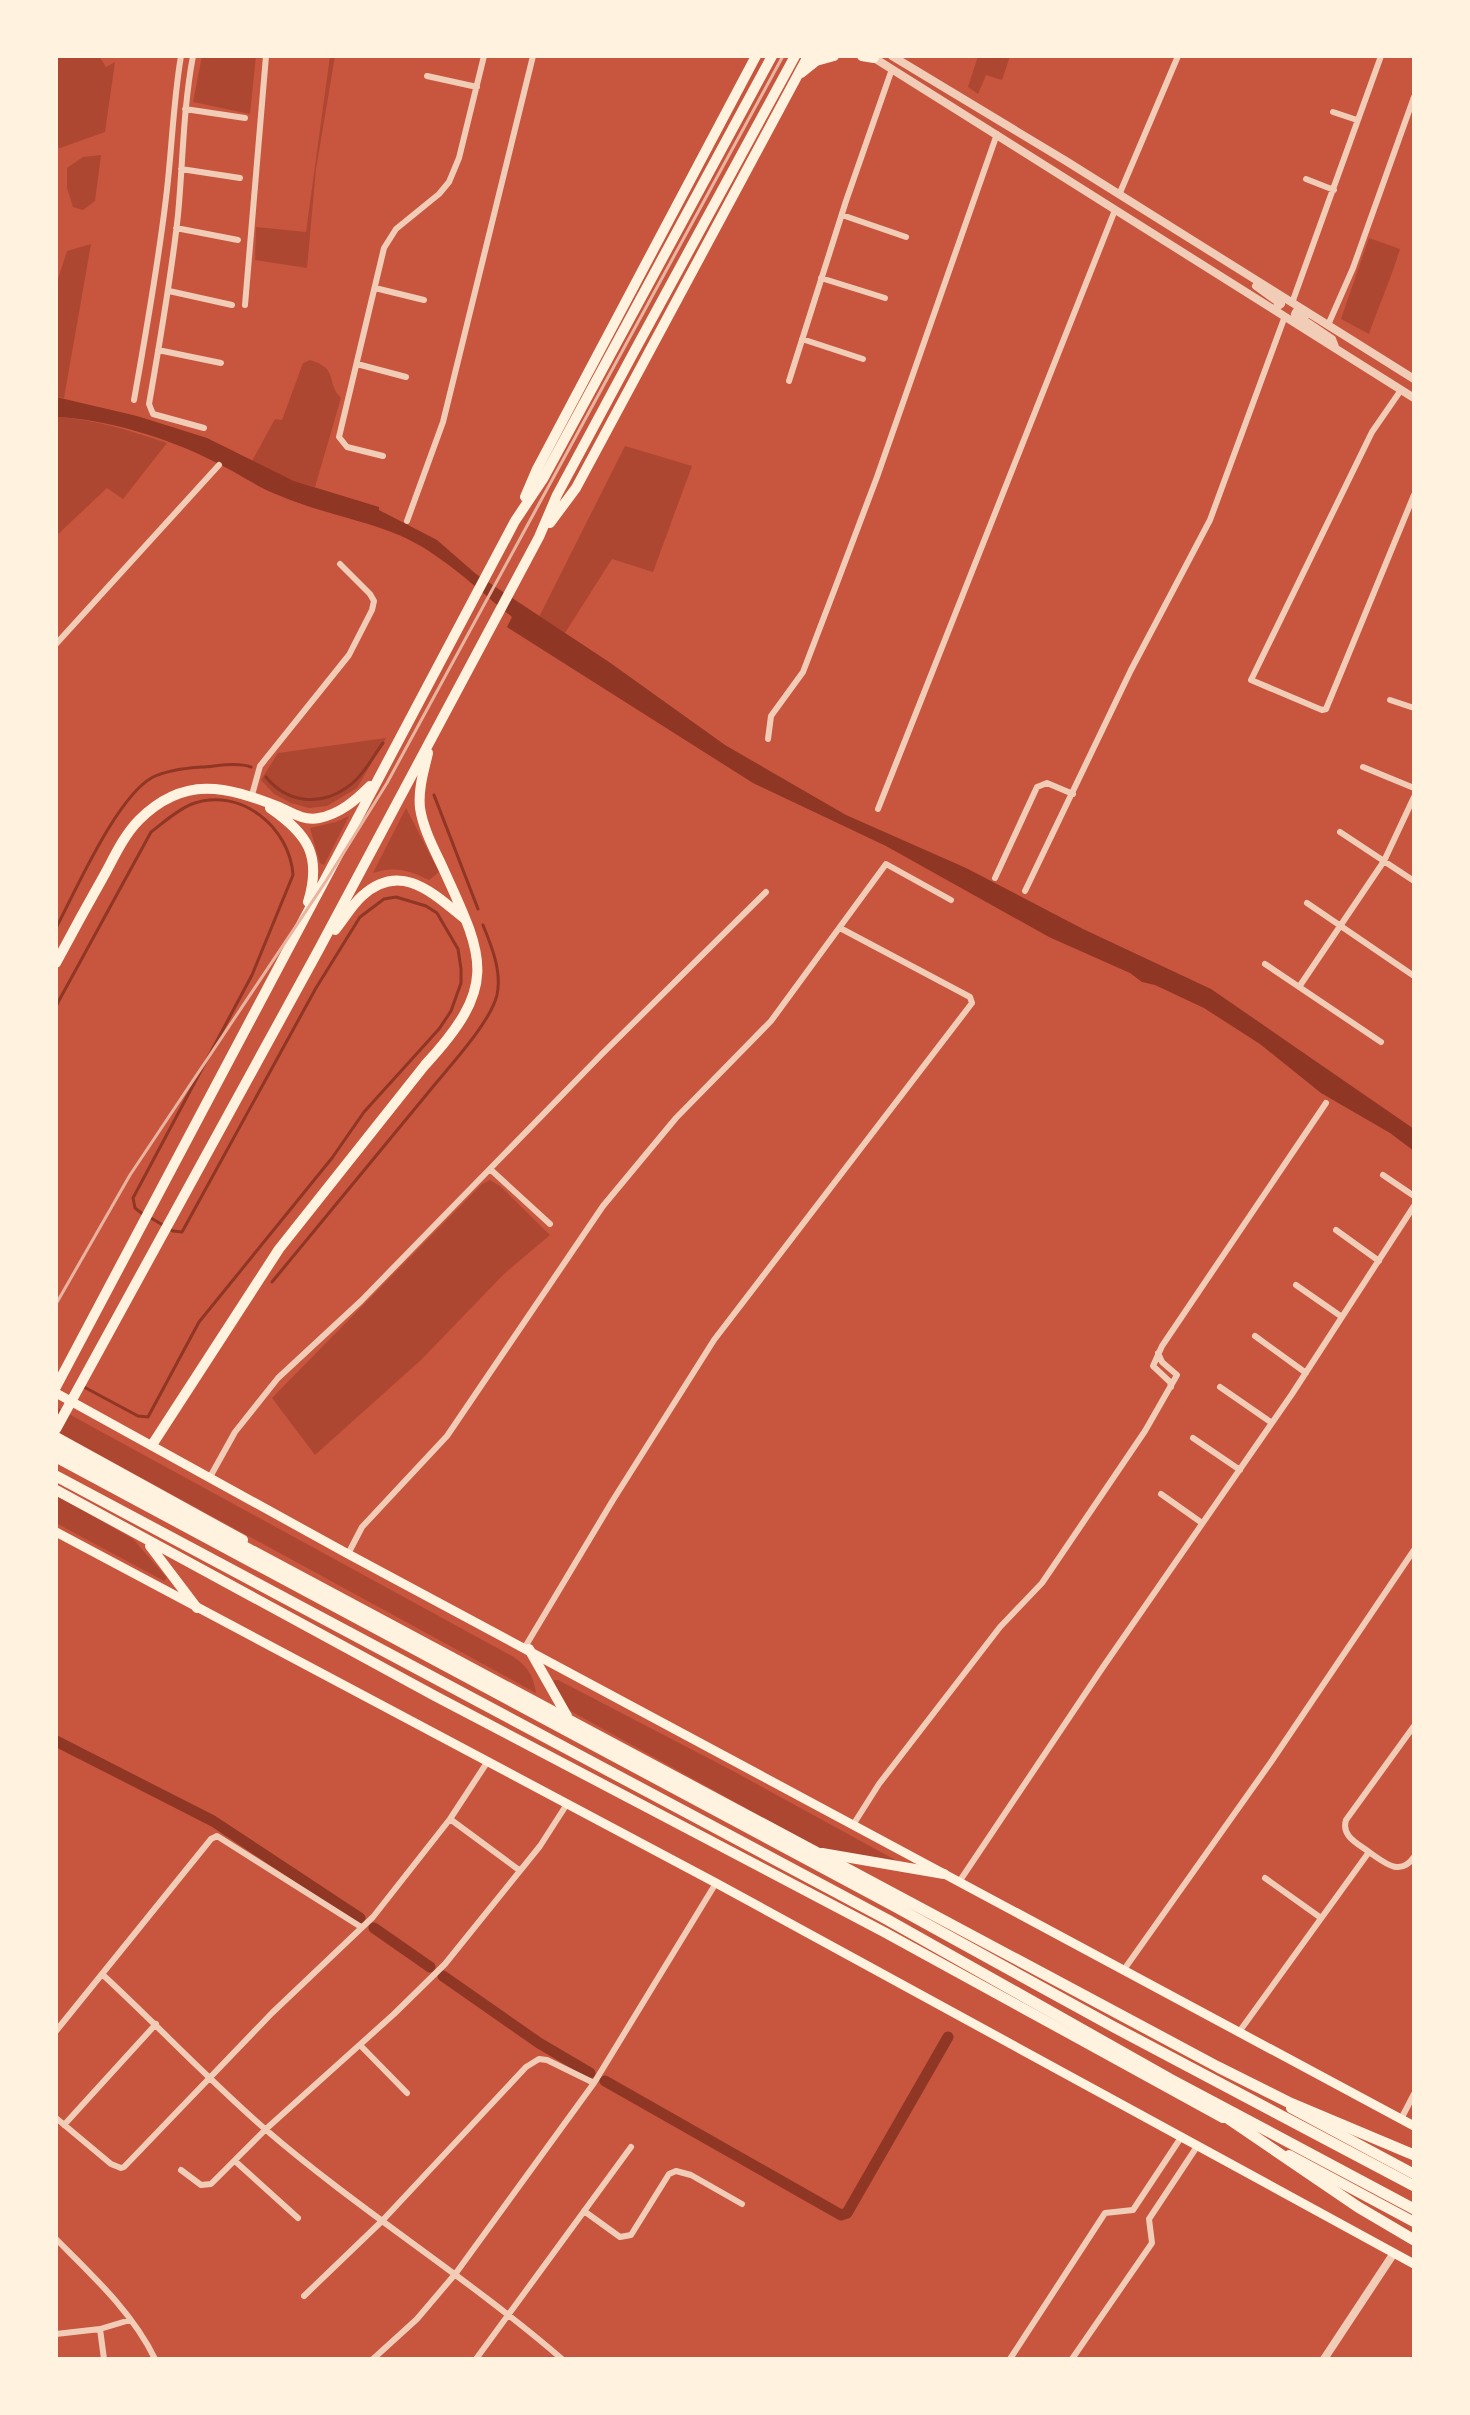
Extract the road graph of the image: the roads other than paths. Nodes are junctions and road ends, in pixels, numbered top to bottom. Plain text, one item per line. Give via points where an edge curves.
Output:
1 (181, 56) edge
2 (193, 56) edge
3 (266, 56) edge
4 (484, 56) edge
5 (533, 56) edge
6 (756, 56) edge
7 (772, 56) edge
8 (795, 56) edge
9 (808, 56) edge
10 (834, 56) edge
11 (862, 56) edge
12 (892, 56) edge
13 (1178, 56) edge
14 (1381, 56) edge
15 (873, 57) edge
16 (892, 69) junction
17 (427, 76) dead end
18 (477, 87) junction
19 (791, 87) junction
20 (1414, 97) edge
21 (185, 109) junction
22 (1333, 112) dead end
23 (245, 118) dead end
24 (1357, 120) junction
25 (997, 134) junction
26 (181, 169) junction
27 (695, 170) junction
28 (240, 178) dead end
29 (1306, 179) dead end
30 (1098, 181) junction
31 (736, 189) junction
32 (1334, 190) junction
33 (1119, 195) junction
34 (1104, 203) junction
35 (1137, 206) junction
36 (1115, 210) junction
37 (842, 215) junction
38 (176, 228) junction
39 (1155, 235) junction
40 (906, 237) dead end
41 (238, 240) dead end
42 (1245, 273) junction
43 (821, 278) junction
44 (375, 288) junction
45 (169, 291) junction
46 (885, 298) dead end
47 (424, 300) dead end
48 (1292, 303) junction
49 (232, 305) dead end
50 (245, 305) dead end
51 (1274, 309) junction
52 (1285, 316) junction
53 (1315, 317) junction
54 (1328, 325) junction
55 (802, 339) junction
56 (1335, 348) junction
57 (158, 350) junction
58 (863, 359) dead end
59 (221, 363) dead end
60 (357, 364) junction
61 (406, 377) dead end
62 (1413, 379) edge
63 (789, 381) dead end
64 (1401, 390) junction
65 (1414, 398) edge
66 (134, 400) dead end
67 (204, 428) dead end
68 (383, 456) dead end
69 (219, 465) dead end
70 (1414, 495) edge
71 (407, 521) dead end
72 (515, 521) junction
73 (539, 537) junction
74 (340, 564) dead end
75 (56, 644) edge
76 (1390, 700) dead end
77 (1414, 708) edge
78 (431, 739) junction
79 (768, 739) dead end
80 (1363, 767) dead end
81 (378, 777) junction
82 (1414, 788) edge
83 (1073, 794) junction
84 (256, 797) junction
85 (1414, 797) edge
86 (878, 809) dead end
87 (1340, 832) dead end
88 (1384, 861) junction
89 (995, 878) dead end
90 (1414, 881) edge
91 (1025, 891) dead end
92 (766, 892) dead end
93 (951, 900) dead end
94 (1307, 903) dead end
95 (467, 920) junction
96 (1340, 925) junction
97 (300, 927) junction
98 (840, 928) junction
99 (318, 951) junction
100 (56, 963) edge
101 (1265, 964) dead end
102 (1414, 976) edge
103 (1299, 987) junction
104 (1381, 1042) dead end
105 (1326, 1103) dead end
106 (490, 1169) junction
107 (1383, 1175) dead end
108 (1414, 1196) edge
109 (1414, 1206) edge
110 (550, 1224) dead end
111 (1336, 1230) dead end
112 (1379, 1261) junction
113 (1296, 1285) dead end
114 (1342, 1317) junction
115 (1255, 1336) dead end
116 (1306, 1373) junction
117 (1220, 1387) dead end
118 (56, 1390) edge
119 (1272, 1423) junction
120 (56, 1429) edge
121 (56, 1437) edge
122 (1193, 1438) dead end
123 (152, 1445) junction
124 (56, 1446) edge
125 (56, 1457) edge
126 (1240, 1470) junction
127 (56, 1476) edge
128 (210, 1477) junction
129 (56, 1490) edge
130 (1161, 1494) dead end
131 (1202, 1523) junction
132 (56, 1532) edge
133 (146, 1541) junction
134 (1414, 1550) edge
135 (348, 1554) junction
136 (197, 1608) junction
137 (527, 1648) junction
138 (567, 1716) junction
139 (1414, 1726) edge
140 (488, 1761) junction
141 (567, 1804) junction
142 (450, 1819) junction
143 (853, 1825) junction
144 (817, 1852) junction
145 (1369, 1852) junction
146 (1414, 1857) edge
147 (519, 1870) junction
148 (944, 1874) junction
149 (1265, 1878) dead end
150 (959, 1882) junction
151 (716, 1883) junction
152 (1321, 1918) junction
153 (361, 1927) junction
154 (1123, 1971) junction
155 (102, 1974) junction
156 (156, 2024) junction
157 (56, 2031) edge
158 (1239, 2032) junction
159 (360, 2045) junction
160 (209, 2077) junction
161 (1170, 2079) junction
162 (594, 2083) junction
163 (407, 2093) dead end
164 (1414, 2094) edge
165 (56, 2118) edge
166 (1401, 2120) junction
167 (64, 2125) junction
168 (1414, 2126) edge
169 (266, 2129) junction
170 (1182, 2136) junction
171 (1198, 2145) junction
172 (631, 2147) dead end
173 (1414, 2155) edge
174 (235, 2161) junction
175 (181, 2170) dead end
176 (1414, 2174) edge
177 (1414, 2186) edge
178 (1146, 2191) junction
179 (1161, 2201) junction
180 (742, 2204) dead end
181 (1414, 2209) edge
182 (584, 2211) junction
183 (298, 2218) dead end
184 (382, 2221) junction
185 (1414, 2222) edge
186 (56, 2239) edge
187 (1414, 2240) edge
188 (1394, 2253) junction
189 (1414, 2264) edge
190 (456, 2273) junction
191 (304, 2296) dead end
192 (510, 2314) junction
193 (130, 2320) junction
194 (100, 2329) junction
195 (56, 2334) edge
196 (104, 2359) edge
197 (155, 2359) edge
198 (373, 2359) edge
199 (476, 2359) edge
200 (562, 2359) edge
201 (1010, 2359) edge
202 (1072, 2359) edge
203 (1324, 2359) edge

1 - 66 street via 167,194
2 - 21 street
3 - 50 street
4 - 18 street
5 - 71 street via 443,422
6 - 27 main road
7 - 72 main road via 543,479
8 - 73 main road
9 - 19 main road
10 - 19 main road via 816,61
11 - 15 main road
12 - 30 street
13 - 33 street
14 - 24 street
15 - 16 street
16 - 25 street
16 - 37 street
17 - 18 street
18 - 44 street via 449,182 391,235
19 - 31 main road
20 - 54 street
21 - 23 street
21 - 26 street
22 - 24 street
24 - 32 street
25 - 34 street
25 - 79 street via 832,598 803,672 771,716
26 - 28 street
26 - 38 street
27 - 31 main road via 711,159 724,161 733,170
27 - 72 main road via 537,469
29 - 32 street
30 - 33 street
30 - 34 street via 1111,197
31 - 73 main road via 576,488
32 - 48 street
33 - 35 street
34 - 36 street
35 - 39 street via 1134,215
35 - 42 street
36 - 39 street
36 - 86 street
37 - 40 street
37 - 43 street
38 - 41 street
38 - 45 street
39 - 51 street
42 - 48 street
42 - 51 street via 1281,304
43 - 46 street
43 - 55 street
44 - 47 street
44 - 60 street
45 - 49 street
45 - 57 street
48 - 52 street
48 - 53 street
51 - 52 street
52 - 56 street
52 - 83 street via 1210,520
53 - 54 street
53 - 56 street via 1295,314 1332,339
54 - 62 street
55 - 58 street
55 - 63 street
56 - 64 street
57 - 59 street
57 - 67 street via 149,404 153,414
60 - 61 street
60 - 68 street via 339,437 347,447
64 - 65 street
64 - 70 street via 1372,432 1251,680 1326,709
69 - 75 street
72 - 81 main road
73 - 78 main road
74 - 84 street via 370,594 372,610 349,655 260,766
76 - 77 street
78 - 95 main road via 420,805
78 - 99 main road
80 - 82 street
81 - 84 main road via 354,802 317,819 299,817
81 - 97 main road
83 - 89 street via 1047,783 1037,787
83 - 91 street
84 - 97 main road via 290,822 312,853 312,888
84 - 100 main road via 217,787 172,796 152,808 113,859
85 - 88 street
87 - 88 street
88 - 90 street
88 - 96 street
92 - 106 street
93 - 98 street via 886,864
94 - 96 street
95 - 99 main road via 427,888 385,881 362,896
95 - 123 main road via 478,981 468,1010 279,1249
96 - 102 street
96 - 103 street
97 - 118 main road
98 - 135 street via 771,1021 676,1118 603,1206 447,1436 362,1527
98 - 137 street via 970,997 972,1003 714,1340
99 - 120 main road
101 - 103 street
103 - 104 street
105 - 143 street via 1158,1353 1153,1366 1171,1387 1145,1431 1042,1583 1000,1627
106 - 110 street
106 - 128 street via 278,1378 235,1432
107 - 108 street
109 - 112 street
111 - 112 street
112 - 114 street
113 - 114 street
114 - 116 street
115 - 116 street
116 - 119 street
117 - 119 street
118 - 123 main road
119 - 126 street
121 - 138 main road
122 - 126 street
123 - 128 main road
124 - 173 highway via 1143,2027 1288,2102
125 - 177 highway
126 - 131 street
127 - 161 highway via 888,1920
128 - 135 main road
129 - 133 main road
130 - 131 street
131 - 150 street
132 - 136 main road
133 - 136 main road
133 - 185 main road via 884,1932
134 - 154 street
135 - 137 main road
136 - 140 main road
137 - 138 main road
137 - 143 main road
138 - 144 main road
139 - 145 street via 1346,1820 1346,1834
140 - 141 main road
140 - 142 street
141 - 147 street
141 - 151 main road
142 - 147 street
142 - 153 street
143 - 148 main road
144 - 148 main road
144 - 176 main road
145 - 146 street via 1401,1869
145 - 152 street
147 - 159 street via 445,1964
148 - 150 main road
149 - 152 street
150 - 154 main road
151 - 162 street
151 - 170 main road
152 - 158 street
153 - 155 street via 217,1836
153 - 160 street
154 - 158 main road
155 - 156 street
155 - 157 street
156 - 160 street
156 - 167 street
158 - 166 main road
159 - 163 street
159 - 169 street
160 - 167 street via 121,2168
160 - 169 street
161 - 181 highway
161 - 187 highway
162 - 184 street via 547,2060 533,2062
162 - 190 street
164 - 166 street
165 - 167 street
166 - 168 main road
169 - 174 street
169 - 184 street
170 - 171 main road
170 - 178 street
171 - 179 street
171 - 188 main road
172 - 182 street
174 - 175 street via 206,2186
174 - 183 street
178 - 179 street
178 - 201 street via 1133,2210 1105,2213
179 - 202 street via 1149,2219 1152,2243
180 - 182 street via 676,2171 626,2238
182 - 192 street
184 - 190 street
184 - 191 street
186 - 193 street
188 - 189 main road
188 - 203 street
190 - 192 street
190 - 198 street
192 - 199 street
192 - 200 street
193 - 194 street
193 - 197 street
194 - 195 street
194 - 196 street

